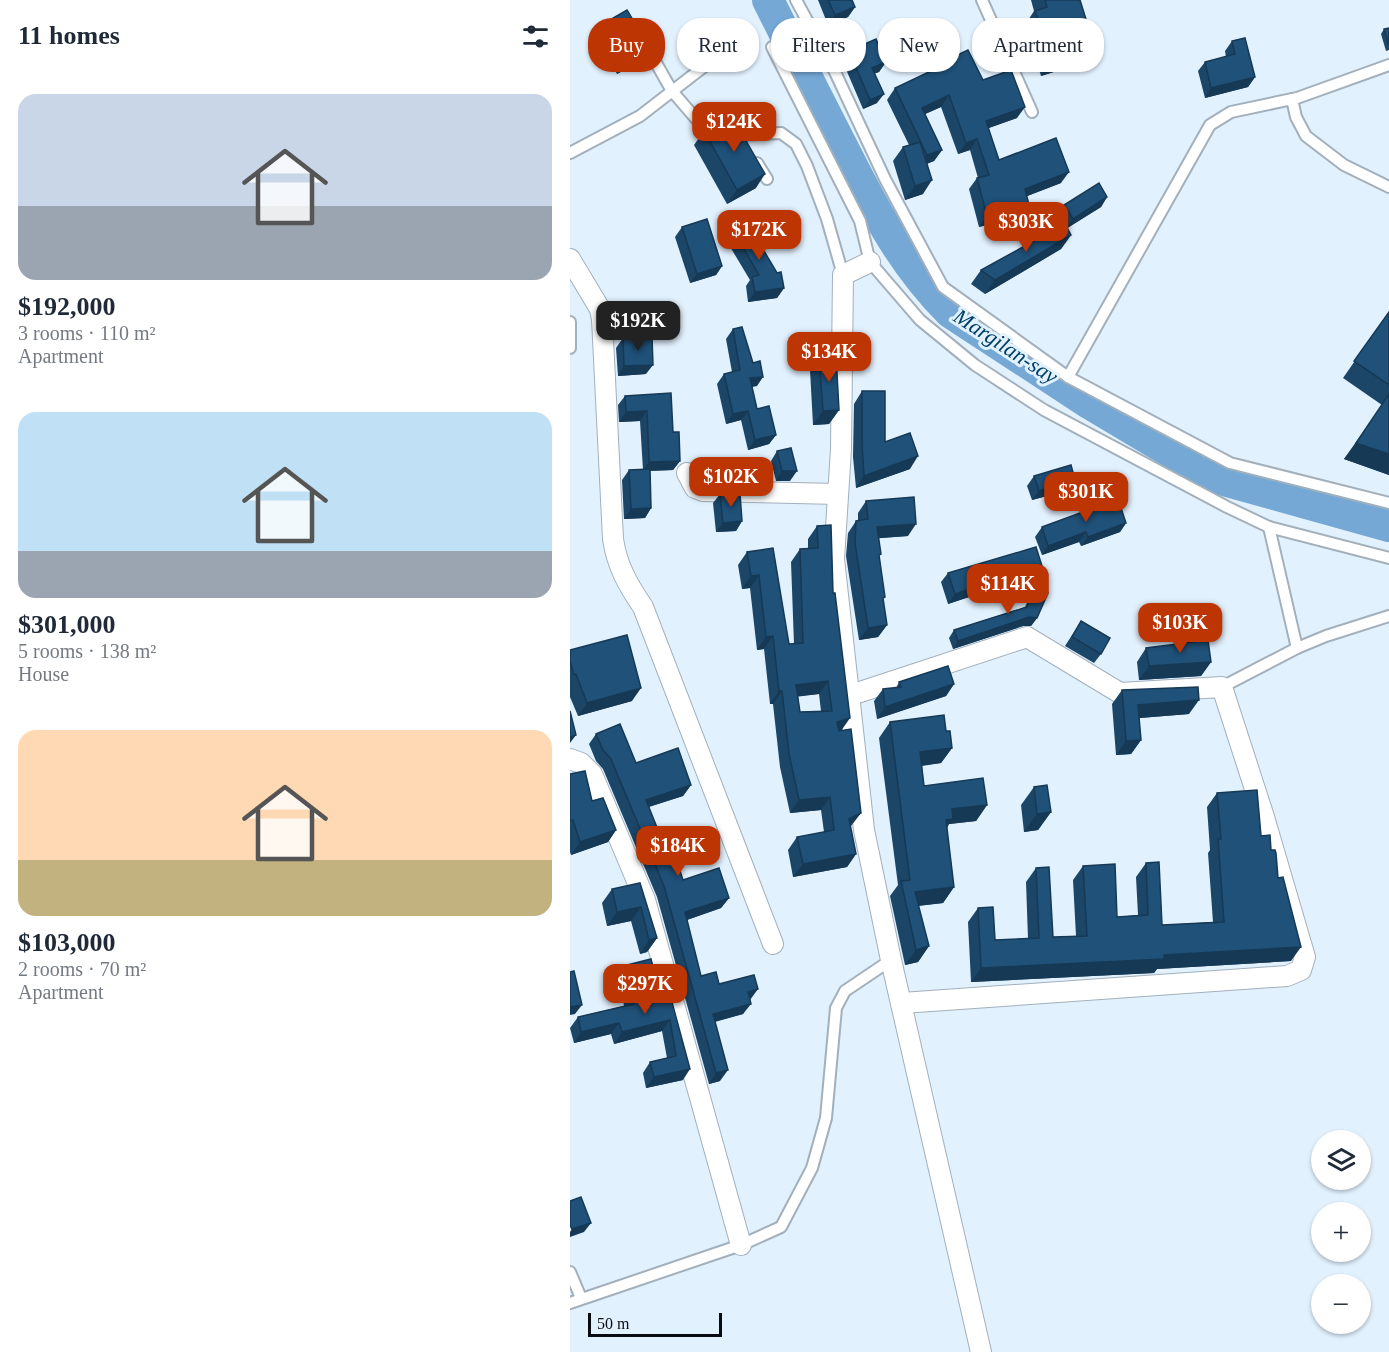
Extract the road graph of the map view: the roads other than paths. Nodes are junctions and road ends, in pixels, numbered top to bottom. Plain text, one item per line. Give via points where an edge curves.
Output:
1 (796, 0) edge
2 (982, 0) edge
3 (1389, 65) edge
4 (661, 72) edge
5 (697, 72) edge
6 (785, 72) edge
7 (672, 91) junction
8 (1292, 99) junction
9 (1032, 112) dead end
10 (746, 144) junction
11 (570, 153) edge
12 (767, 179) edge
13 (1389, 187) edge
14 (570, 259) edge
15 (870, 262) junction
16 (843, 275) junction
17 (570, 322) edge
18 (570, 348) edge
19 (1068, 377) junction
20 (687, 473) dead end
21 (838, 494) junction
22 (1389, 503) edge
23 (1269, 526) junction
24 (1389, 558) edge
25 (1389, 616) edge
26 (1297, 648) junction
27 (1222, 687) junction
28 (851, 695) junction
29 (570, 759) edge
30 (773, 944) dead end
31 (891, 960) junction
32 (902, 1003) junction
33 (741, 1245) junction
34 (570, 1272) edge
35 (581, 1298) junction
36 (570, 1303) edge
37 (981, 1352) edge

1 - 19 lane via 943,288
2 - 9 lane
3 - 8 lane
4 - 7 lane
5 - 7 lane
6 - 15 lane via 860,221
7 - 10 lane via 704,128 727,122 734,125
7 - 11 lane via 640,116
8 - 13 lane via 1306,136 1344,165
8 - 19 lane via 1231,112 1210,125
10 - 12 lane
10 - 16 lane via 781,133 796,144 827,219
14 - 30 street via 602,319 616,558 643,607
15 - 16 street
15 - 23 lane via 920,320 975,365 1044,410
16 - 21 street
17 - 18 lane
19 - 22 lane via 1230,463
20 - 21 street via 695,488 703,491
21 - 28 street via 834,559
23 - 24 lane
23 - 26 lane
25 - 26 lane
26 - 27 lane
27 - 28 street via 1120,693 1027,637
27 - 32 street via 1305,957 1301,970 1287,976
28 - 31 street via 864,830
29 - 33 street via 592,774 645,900
31 - 32 street
31 - 33 lane via 845,991 836,1008 826,1118 807,1178 781,1227
32 - 37 street
33 - 35 lane
34 - 35 lane
35 - 36 lane

